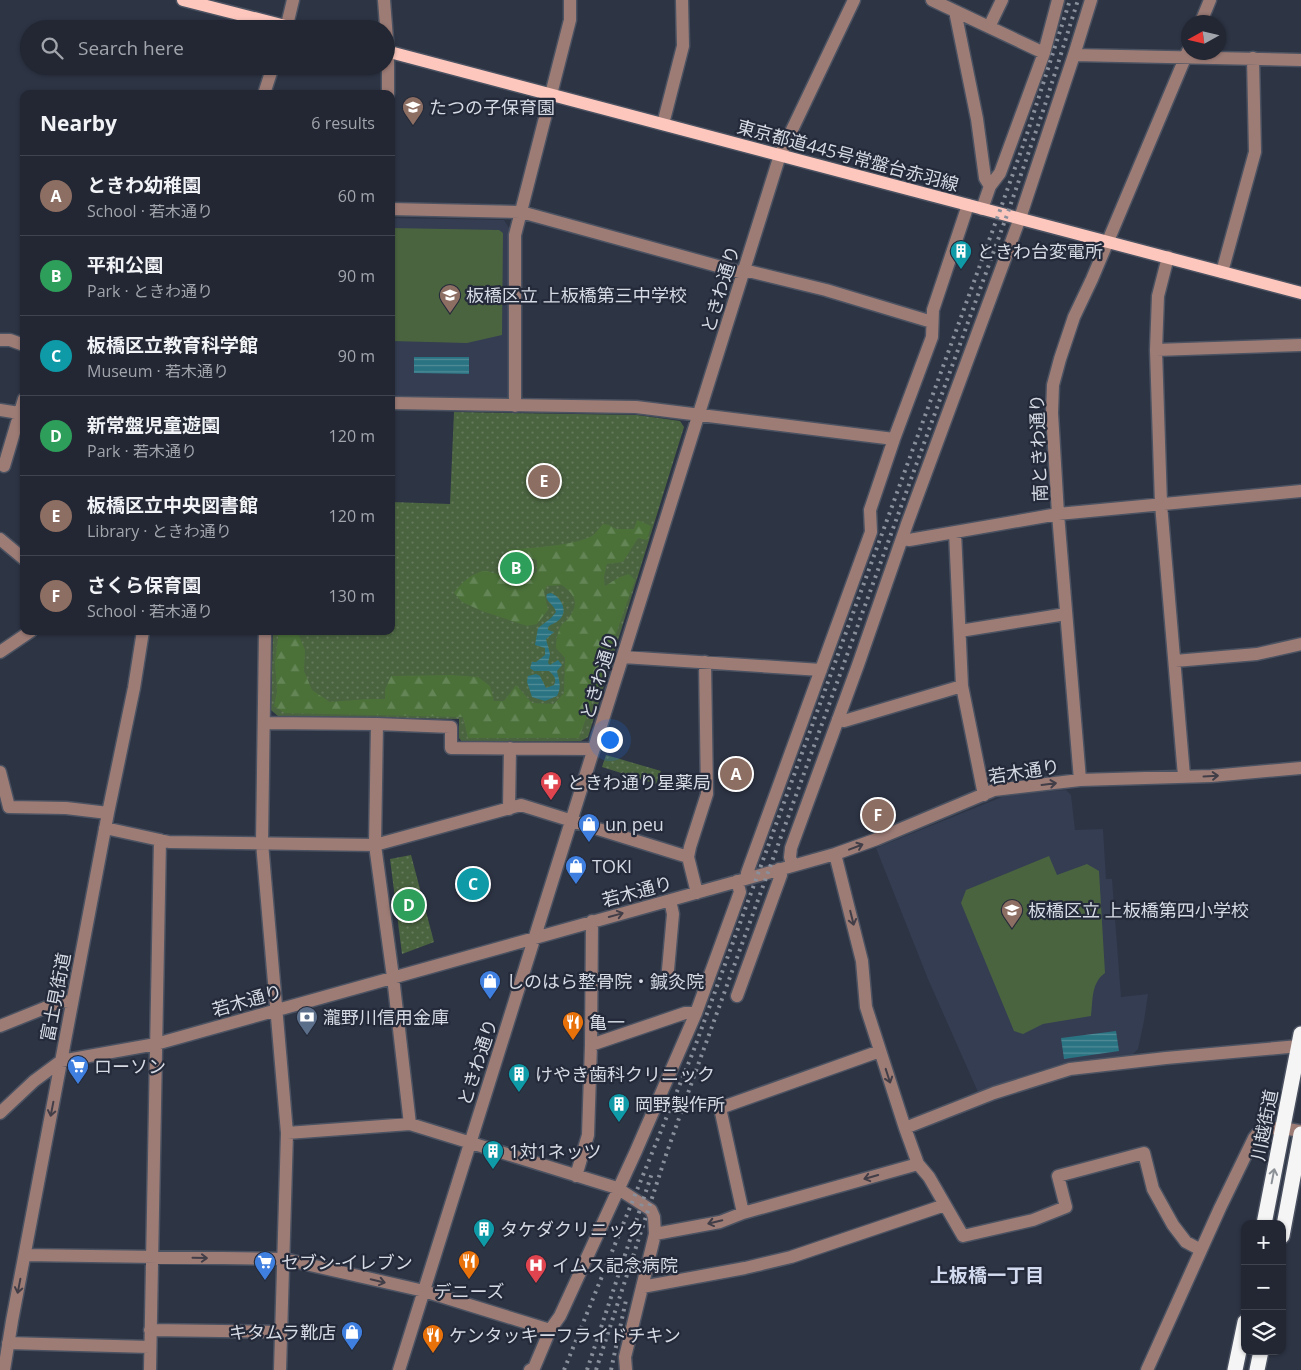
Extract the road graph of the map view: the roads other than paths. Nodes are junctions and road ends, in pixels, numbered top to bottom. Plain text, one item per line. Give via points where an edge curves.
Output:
1 (182, 0) edge
2 (293, 0) edge
3 (384, 0) edge
4 (570, 0) edge
5 (682, 0) edge
6 (854, 0) edge
7 (932, 0) edge
8 (1002, 0) edge
9 (1058, 0) edge
10 (1091, 0) edge
11 (1210, 0) edge
12 (955, 11) junction
13 (1204, 15) edge
14 (259, 20) edge
15 (291, 20) edge
16 (385, 20) edge
17 (989, 27) junction
18 (1044, 53) junction
19 (395, 54) edge
20 (1181, 54) edge
21 (1074, 55) junction
22 (1226, 56) edge
23 (1254, 58) junction
24 (1185, 60) edge
25 (1301, 60) edge
26 (270, 75) edge
27 (388, 75) edge
28 (265, 90) edge
29 (388, 90) edge
30 (550, 96) junction
31 (663, 124) junction
32 (780, 155) junction
33 (990, 186) junction
34 (968, 205) junction
35 (395, 209) edge
36 (982, 209) junction
37 (521, 212) junction
38 (1020, 218) junction
39 (1108, 242) junction
40 (1168, 257) junction
41 (743, 272) junction
42 (1222, 272) junction
43 (1301, 293) edge
44 (932, 322) junction
45 (0, 340) edge
46 (20, 344) edge
47 (1301, 345) edge
48 (1156, 350) junction
49 (395, 403) edge
50 (515, 406) junction
51 (0, 410) edge
52 (19, 413) joint
53 (700, 415) junction
54 (894, 439) junction
55 (4, 466) dead end
56 (1301, 491) edge
57 (1161, 504) junction
58 (1058, 514) junction
59 (955, 532) junction
60 (903, 538) junction
61 (0, 539) edge
62 (20, 556) edge
63 (1066, 614) junction
64 (960, 631) junction
65 (25, 635) edge
66 (142, 635) edge
67 (265, 635) edge
68 (1301, 644) edge
69 (0, 652) edge
70 (623, 657) junction
71 (705, 662) junction
72 (1175, 662) junction
73 (821, 670) junction
74 (962, 686) junction
75 (838, 719) junction
76 (264, 723) junction
77 (377, 724) junction
78 (510, 748) junction
79 (594, 749) junction
80 (1301, 768) edge
81 (0, 772) edge
82 (1184, 776) junction
83 (1080, 780) junction
84 (984, 795) junction
85 (509, 809) junction
86 (108, 813) junction
87 (572, 820) junction
88 (105, 828) junction
89 (160, 840) junction
90 (262, 843) junction
91 (375, 845) junction
92 (835, 854) junction
93 (688, 857) junction
94 (792, 865) junction
95 (779, 869) junction
96 (743, 880) junction
97 (698, 893) junction
98 (670, 900) junction
99 (592, 921) junction
100 (535, 937) junction
101 (668, 970) dead end
102 (393, 977) junction
103 (737, 996) dead end
104 (72, 1002) junction
105 (276, 1010) junction
106 (696, 1013) junction
107 (0, 1026) edge
108 (1300, 1040) edge
109 (156, 1044) junction
110 (591, 1044) junction
111 (880, 1052) junction
112 (61, 1061) junction
113 (0, 1113) edge
114 (410, 1124) junction
115 (905, 1128) junction
116 (1283, 1128) junction
117 (287, 1133) junction
118 (1301, 1133) edge
119 (470, 1142) junction
120 (918, 1164) junction
121 (576, 1176) junction
122 (617, 1188) junction
123 (945, 1205) junction
124 (743, 1213) junction
125 (1265, 1220) edge
126 (1285, 1220) edge
127 (655, 1234) junction
128 (1201, 1250) junction
129 (24, 1255) junction
130 (152, 1258) junction
131 (284, 1260) junction
132 (642, 1287) junction
133 (424, 1291) junction
134 (150, 1330) junction
135 (550, 1330) junction
136 (281, 1332) junction
137 (1241, 1341) edge
138 (8, 1343) junction
139 (150, 1347) junction
140 (1260, 1355) edge
141 (4, 1370) edge
142 (150, 1370) edge
143 (280, 1370) edge
144 (399, 1370) edge
145 (530, 1370) edge
146 (626, 1370) edge
147 (1147, 1370) edge
148 (1235, 1370) edge
149 (1257, 1370) edge

1 - 14 main road
2 - 15 street
3 - 16 street
4 - 30 street via 570,20
5 - 31 street via 683,46
6 - 32 street, ときわ通り
7 - 12 street
8 - 17 street
9 - 18 street
10 - 21 street
11 - 13 street
12 - 17 street
12 - 33 street via 977,119 985,178
17 - 18 street
18 - 33 street via 1000,173
19 - 30 main road, 東京都道445号常盤台赤羽線
20 - 21 street
21 - 38 street
22 - 23 street
23 - 25 street
23 - 42 street via 1255,152
24 - 39 street, 南ときわ通り
26 - 28 street
27 - 29 street
30 - 31 main road, 東京都道445号常盤台赤羽線
30 - 37 street
31 - 32 main road, 東京都道445号常盤台赤羽線
32 - 34 main road, 東京都道445号常盤台赤羽線
32 - 41 street, ときわ通り
33 - 36 street
34 - 36 main road, 東京都道445号常盤台赤羽線
34 - 44 street via 933,310
35 - 37 street
36 - 38 main road, 東京都道445号常盤台赤羽線
37 - 41 street
37 - 50 street via 515,235
38 - 39 main road, 東京都道445号常盤台赤羽線
38 - 60 street
39 - 40 main road, 東京都道445号常盤台赤羽線
39 - 58 street, 南ときわ通り via 1074,317 1053,385
40 - 42 main road, 東京都道445号常盤台赤羽線
40 - 48 street via 1158,296
41 - 44 street via 826,290
41 - 53 street, ときわ通り
42 - 43 main road, 東京都道445号常盤台赤羽線
44 - 54 street via 932,337
45 - 46 street
47 - 48 street
48 - 57 street
49 - 50 street
50 - 53 street via 636,407
51 - 52 street
52 - 55 street
53 - 54 street
53 - 70 street, ときわ通り
54 - 73 street via 870,510 871,532
56 - 57 street
57 - 58 street
57 - 72 street
58 - 59 street
58 - 63 street, 南ときわ通り
59 - 60 street via 909,540
59 - 64 street
60 - 75 street
61 - 62 street
63 - 64 street
63 - 83 street, 南ときわ通り
64 - 74 street
65 - 69 street
66 - 86 street, 富士見街道
67 - 76 street
68 - 72 street via 1257,654
70 - 71 street
70 - 79 street, ときわ通り
71 - 73 street
71 - 93 street via 707,794
72 - 82 street
73 - 96 street
74 - 75 street via 844,721
74 - 84 street
75 - 94 street via 791,848
76 - 77 street
76 - 90 street
77 - 78 street via 451,727 451,748
77 - 91 street
78 - 79 street
78 - 85 street
79 - 87 street, ときわ通り
82 -> 80 street, 若木通り
81 - 86 street via 9,807
82 - 83 street, 若木通り
84 -> 83 street, 若木通り via 994,790
92 -> 84 street, 若木通り
85 - 87 street via 521,805
85 - 91 street
86 - 88 street, 富士見街道
87 - 93 street
87 - 100 street, ときわ通り
88 - 89 street
88 - 104 street, 富士見街道
89 - 90 street
89 - 109 street
90 - 91 street
90 - 105 street
91 - 102 street
92 - 94 street, 若木通り
92 -> 111 street via 862,961 866,1008
93 - 97 street
94 - 95 street, 若木通り
95 - 96 street, 若木通り
95 - 103 street via 780,875
96 - 97 street, 若木通り
96 - 106 street
97 - 98 street, 若木通り
99 -> 98 street, 若木通り
98 - 101 street via 673,914
99 - 100 street, 若木通り
99 - 110 street
100 - 102 street, 若木通り
100 - 119 street, ときわ通り
102 - 105 street, 若木通り
102 - 114 street
104 - 107 street via 62,1001
104 - 112 street, 富士見街道
105 - 109 street, 若木通り
105 - 117 street
106 - 110 street via 686,1013
106 - 122 street
108 - 115 street via 1070,1069 994,1093
108 - 116 highway, 川越街道
109 - 112 street, 若木通り
109 - 130 street
110 - 121 street via 588,1135
111 -> 115 street
111 - 124 street via 720,1108
112 - 113 street, 若木通り
112 -> 129 street, 富士見街道
114 - 117 street
114 - 119 street
115 - 120 street
116 - 118 street
125 -> 116 highway, 川越街道
116 - 128 street via 1261,1131 1254,1138
117 - 131 street
118 - 126 highway
119 - 121 street
119 - 133 street, ときわ通り
120 - 123 street
120 -> 124 street
121 - 122 street
122 - 127 street via 651,1210
122 - 135 street via 560,1316
123 - 128 street via 963,1236 1033,1220 1066,1207 1058,1176 1144,1153 1154,1189 1174,1225 1186,1242
123 - 132 street via 790,1257
124 -> 127 street via 720,1222
127 - 132 street
128 - 147 street
129 - 130 street
129 -> 138 street, 富士見街道
130 -> 131 street
130 - 134 street
131 -> 133 street
131 - 136 street
132 - 146 street via 625,1357
133 - 135 street
133 - 144 street, ときわ通り
134 - 136 street
134 - 139 street
135 - 145 street via 534,1368
136 - 143 street
137 - 148 highway
138 - 139 street
138 - 141 street, 富士見街道
139 - 142 street
140 - 149 highway

